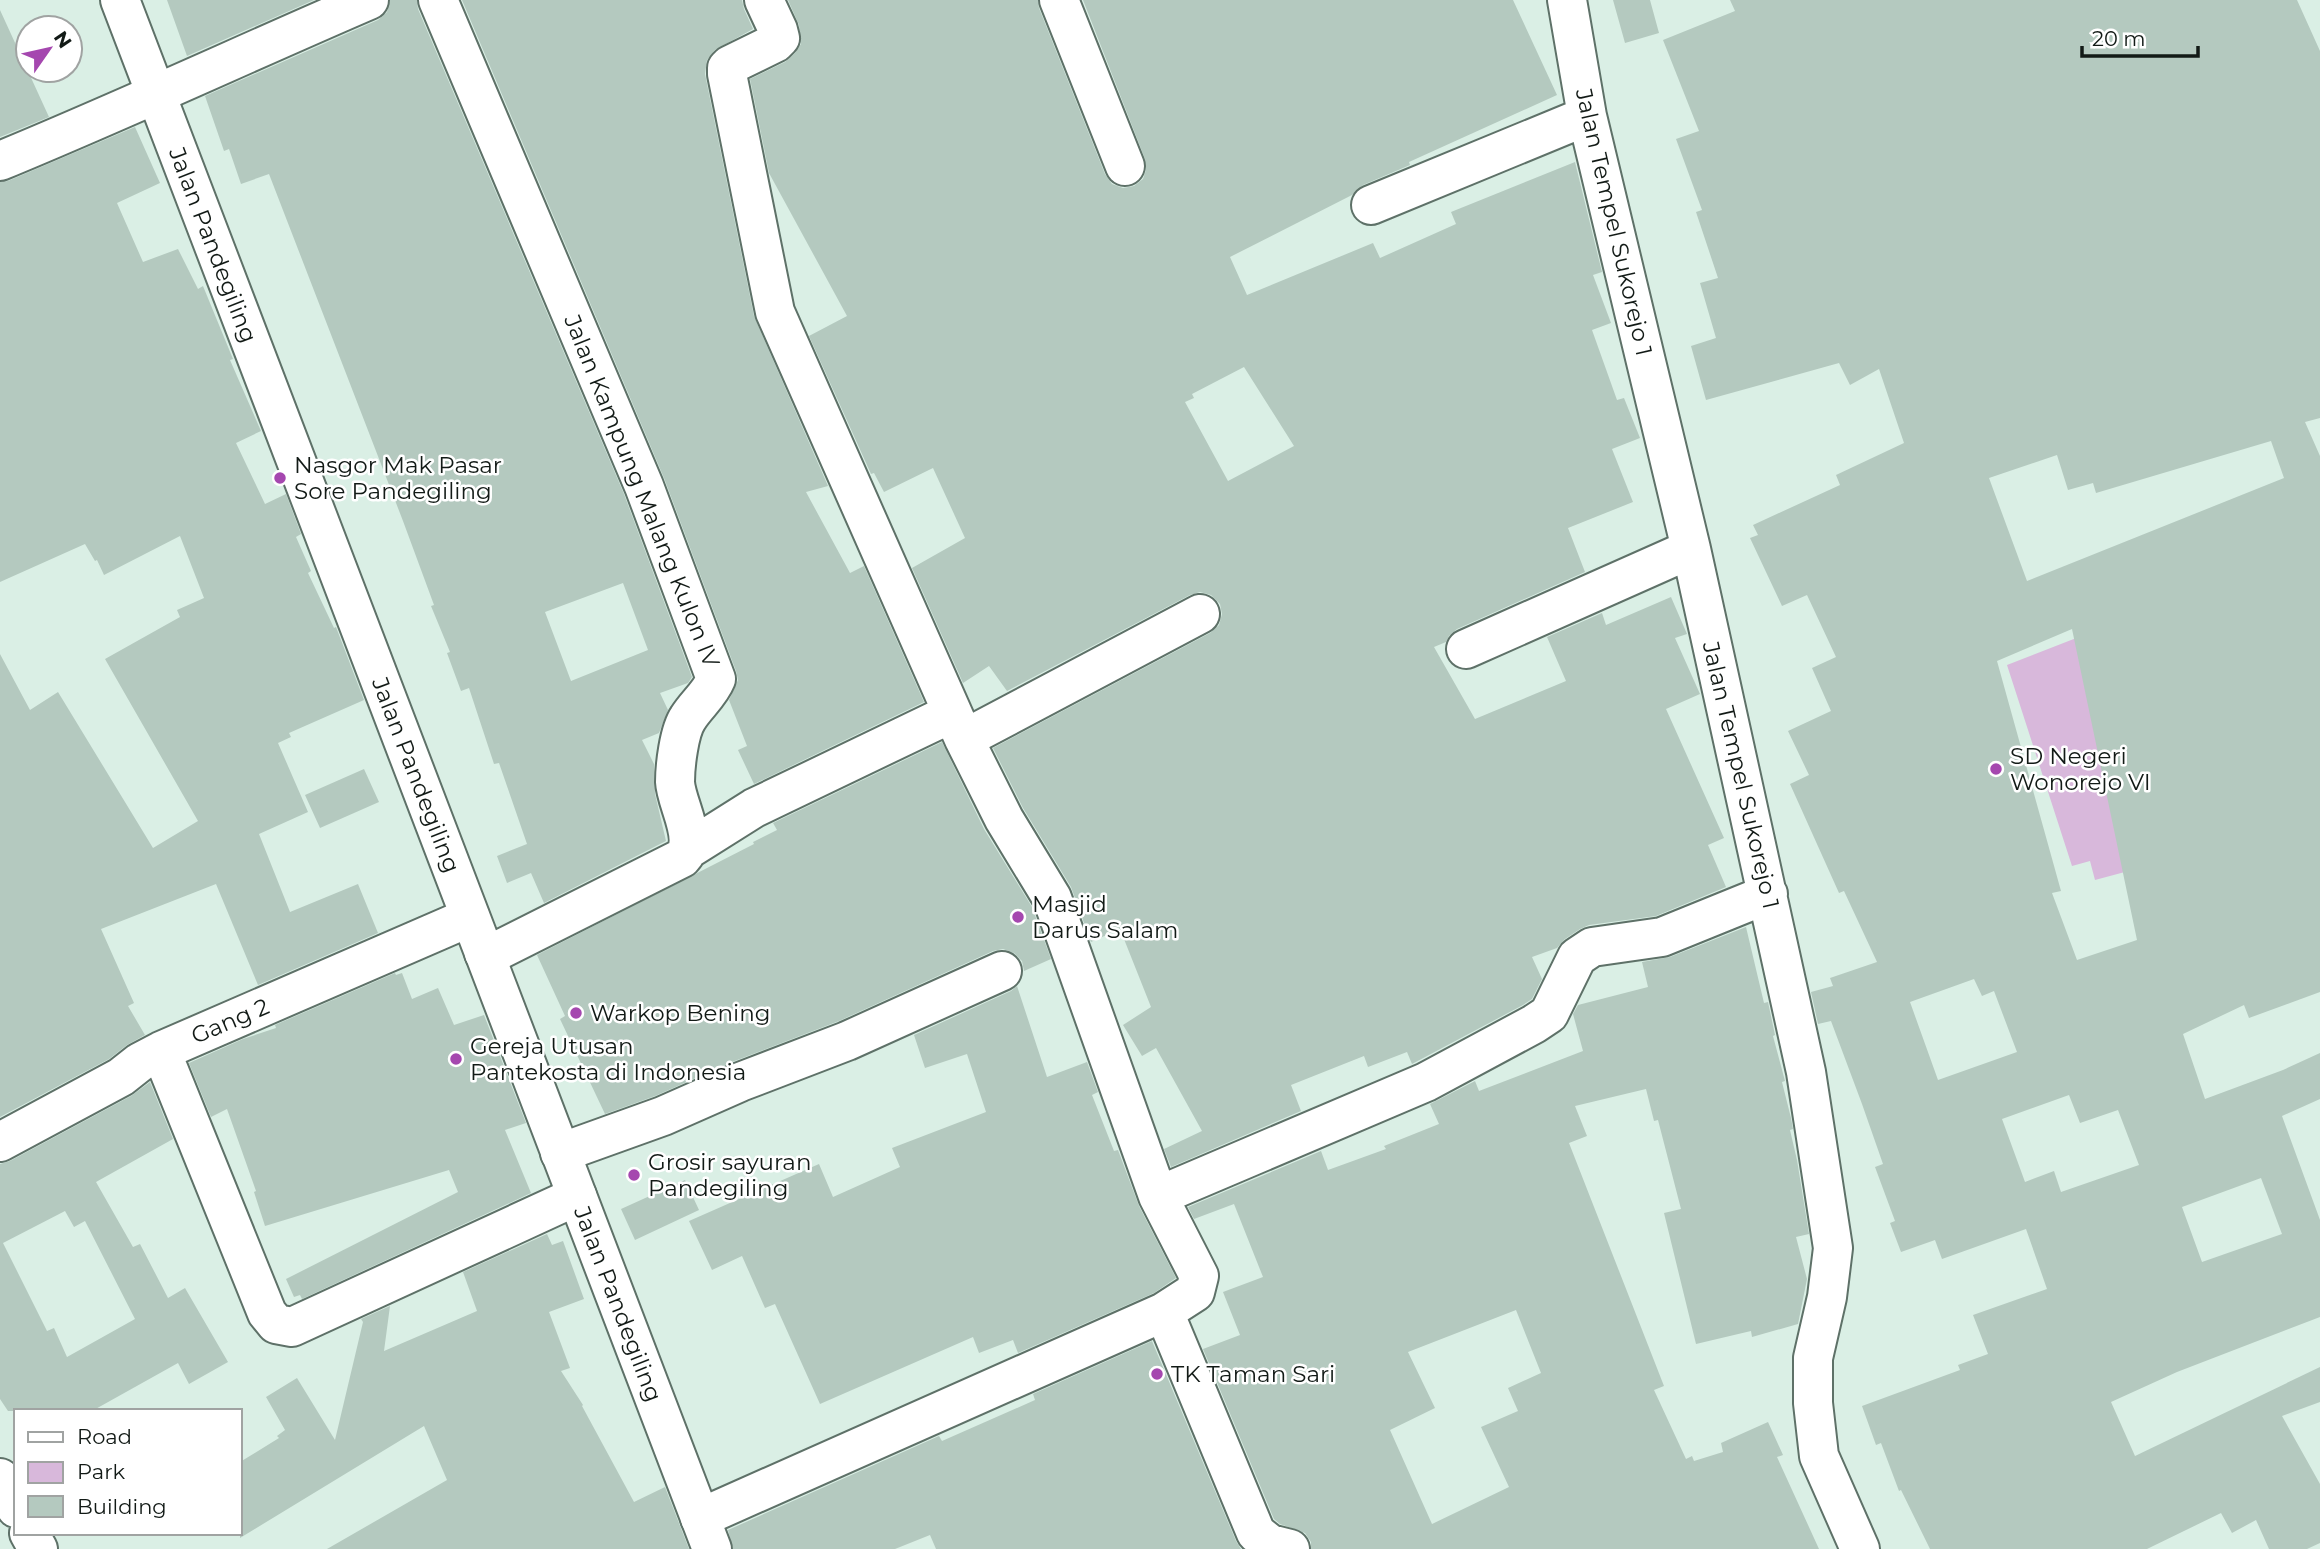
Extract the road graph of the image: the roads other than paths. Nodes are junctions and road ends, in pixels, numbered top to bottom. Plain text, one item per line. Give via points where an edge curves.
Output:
1 (120, 0) edge
2 (369, 0) edge
3 (438, 0) edge
4 (764, 0) edge
5 (1059, 0) edge
6 (1567, 0) edge
7 (155, 93) junction
8 (1587, 116) junction
9 (0, 161) edge
10 (1125, 166) dead end
11 (1371, 205) dead end
12 (1691, 549) junction
13 (1200, 614) dead end
14 (1466, 649) dead end
15 (958, 726) junction
16 (689, 849) junction
17 (1768, 894) junction
18 (470, 917) junction
19 (484, 953) junction
20 (1002, 971) dead end
21 (161, 1051) junction
22 (0, 1142) edge
23 (560, 1153) junction
24 (577, 1196) junction
25 (1158, 1196) junction
26 (1164, 1312) junction
27 (0, 1478) edge
28 (14, 1504) edge
29 (712, 1525) edge
30 (1290, 1549) edge
31 (1860, 1549) edge

1 - 7 street, Jalan Pandegiling
2 - 7 street
3 - 16 street, Jalan Kampung Malang Kulon IV via 644,486 716,679 685,721 679,753 675,784
4 - 15 street via 780,38 730,65 727,74 775,312
5 - 10 street
6 - 8 street, Jalan Tempel Sukorejo 1
7 - 9 street
7 - 18 street, Jalan Pandegiling
8 - 11 street
8 - 12 street, Jalan Tempel Sukorejo 1
12 - 14 street
12 - 17 street, Jalan Tempel Sukorejo 1
13 - 15 street
15 - 16 street via 754,808
15 - 25 street via 1004,818 1052,898
16 - 19 street via 682,858 497,951
17 - 25 street via 1662,937 1584,950 1549,1014 1534,1024 1426,1082
17 - 31 street, Jalan Tempel Sukorejo 1 via 1806,1072 1833,1248 1812,1358 1819,1455
18 - 19 street, Jalan Pandegiling
18 - 21 street, Gang 2
19 - 23 street, Jalan Pandegiling
20 - 23 street via 847,1041
21 - 22 street, Gang 2
21 - 24 street via 267,1314 276,1324 292,1327
23 - 24 street, Jalan Pandegiling
24 - 29 street, Jalan Pandegiling
25 - 26 street via 1199,1276 1195,1292
26 - 29 street
26 - 30 street via 1256,1534
27 - 28 street

